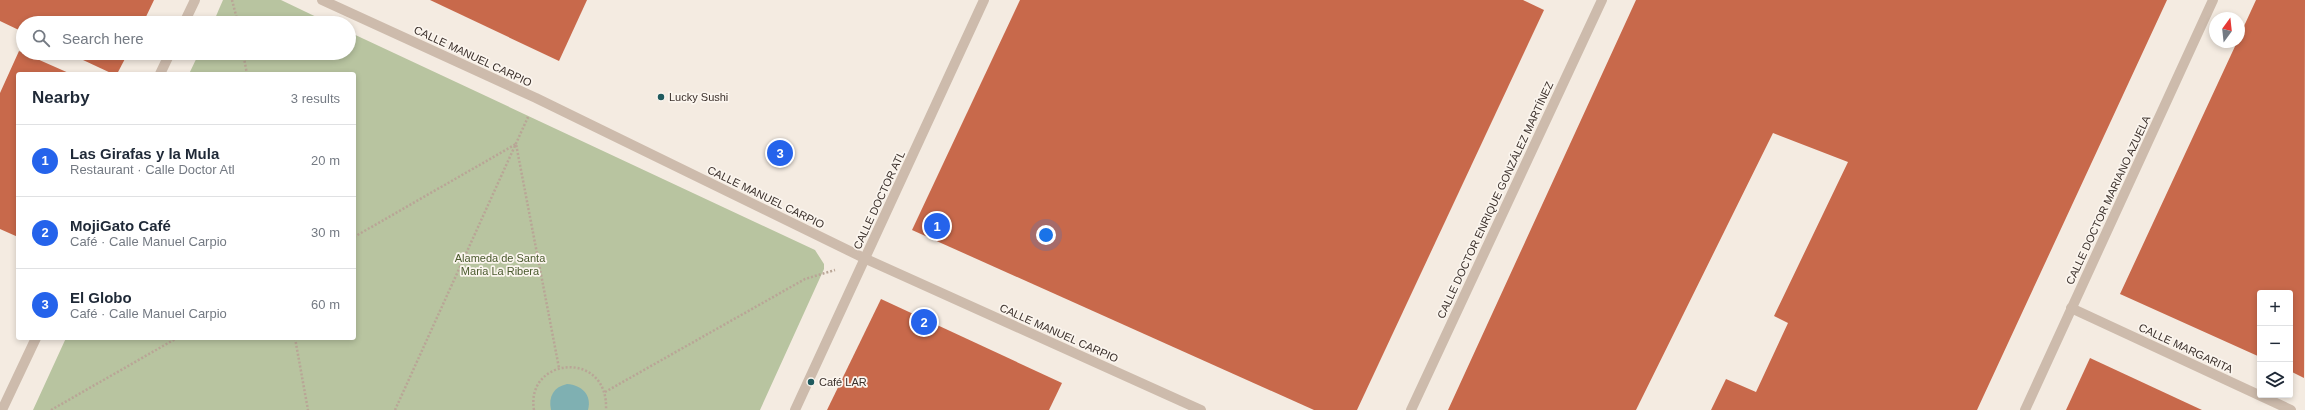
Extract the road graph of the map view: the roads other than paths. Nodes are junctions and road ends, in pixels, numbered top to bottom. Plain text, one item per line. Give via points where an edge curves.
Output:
1 (195, 0) edge
2 (322, 0) edge
3 (984, 0) edge
4 (1602, 0) edge
5 (2213, 0) edge
6 (187, 16) edge
7 (167, 60) edge
8 (161, 72) edge
9 (866, 259) junction
10 (2071, 308) junction
11 (35, 340) edge
12 (2, 410) edge
13 (795, 410) edge
14 (1201, 410) edge
15 (1410, 410) edge
16 (2024, 410) edge
17 (2291, 410) edge

1 - 6 street
2 - 9 street, CALLE MANUEL CARPIO via 536,98
3 - 9 street, CALLE DOCTOR ATL
4 - 15 street, CALLE DOCTOR ENRIQUE GONZÁLEZ MARTÍNEZ
5 - 10 street, CALLE DOCTOR MARIANO AZUELA
7 - 8 street
9 - 13 street, CALLE DOCTOR ATL
9 - 14 street, CALLE MANUEL CARPIO
10 - 16 street, CALLE DOCTOR MARIANO AZUELA
10 - 17 street, CALLE MARGARITA
11 - 12 street

